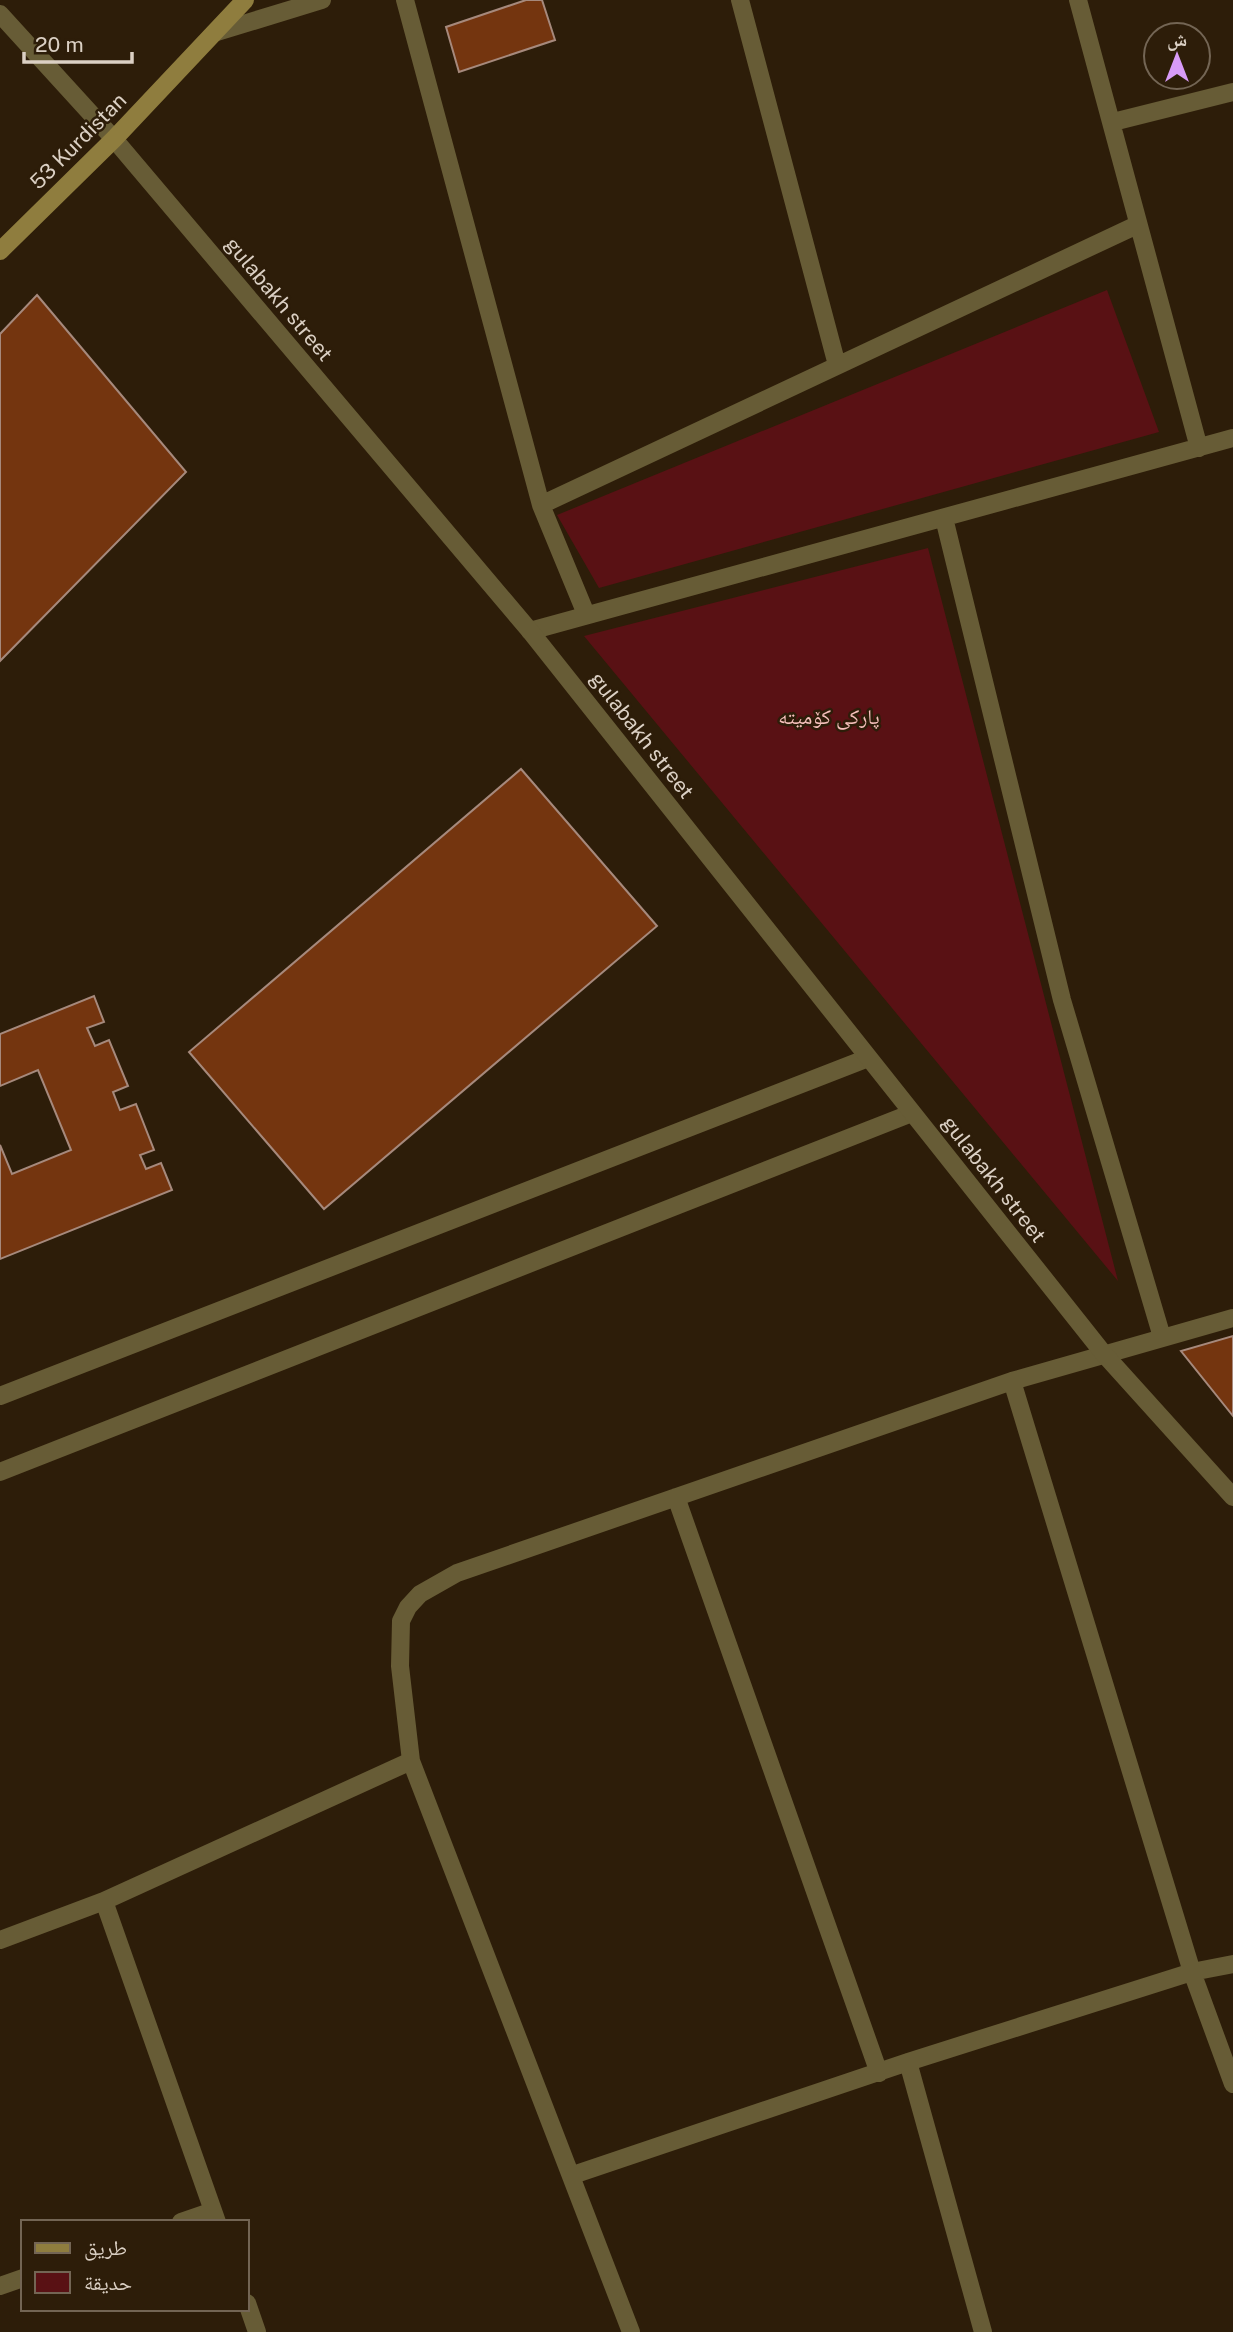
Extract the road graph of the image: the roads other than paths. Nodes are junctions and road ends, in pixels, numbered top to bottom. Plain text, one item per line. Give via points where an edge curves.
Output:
1 (246, 0) edge
2 (322, 0) edge
3 (405, 0) edge
4 (740, 0) edge
5 (1078, 0) edge
6 (0, 14) edge
7 (214, 33) junction
8 (1233, 92) edge
9 (1113, 122) junction
10 (114, 139) junction
11 (1136, 225) junction
12 (0, 251) edge
13 (837, 365) junction
14 (1233, 439) edge
15 (1199, 448) junction
16 (541, 505) junction
17 (944, 518) junction
18 (586, 614) junction
19 (530, 631) junction
20 (869, 1058) junction
21 (912, 1113) junction
22 (1233, 1318) edge
23 (1162, 1337) junction
24 (1104, 1354) junction
25 (1012, 1381) junction
26 (0, 1396) edge
27 (0, 1472) edge
28 (676, 1497) junction
29 (1233, 1497) edge
30 (411, 1761) junction
31 (104, 1900) junction
32 (0, 1940) edge
33 (1233, 1964) edge
34 (1192, 1972) junction
35 (908, 2062) junction
36 (879, 2073) junction
37 (1233, 2084) edge
38 (573, 2175) junction
39 (215, 2216) edge
40 (192, 2220) edge
41 (21, 2279) edge
42 (0, 2286) edge
43 (248, 2306) edge
44 (257, 2332) edge
45 (631, 2332) edge
46 (984, 2332) edge

1 - 7 main road, 53 Kurdistan
2 - 7 street
3 - 16 street
4 - 13 street
5 - 9 street
6 - 10 street, gulabakh street
7 - 10 main road, 53 Kurdistan
8 - 9 street
9 - 11 street
10 - 12 main road, 53 Kurdistan
10 - 19 street, gulabakh street
11 - 13 street
11 - 15 street
13 - 16 street
14 - 15 street
15 - 17 street
16 - 18 street
17 - 18 street
17 - 23 street via 1062,1000
18 - 19 street
19 - 20 street, gulabakh street
20 - 21 street, gulabakh street
20 - 26 street
21 - 24 street, gulabakh street
21 - 27 street
22 - 23 street
23 - 24 street
24 - 25 street
24 - 29 street, gulabakh street
25 - 28 street
25 - 34 street
28 - 30 street via 457,1573 420,1594 401,1621 399,1642
28 - 36 street
30 - 31 street
30 - 38 street
31 - 32 street
31 - 39 street
33 - 34 street
34 - 35 street
34 - 37 street
35 - 36 street
35 - 46 street
36 - 38 street
38 - 45 street
39 - 40 street
41 - 42 street
43 - 44 street

